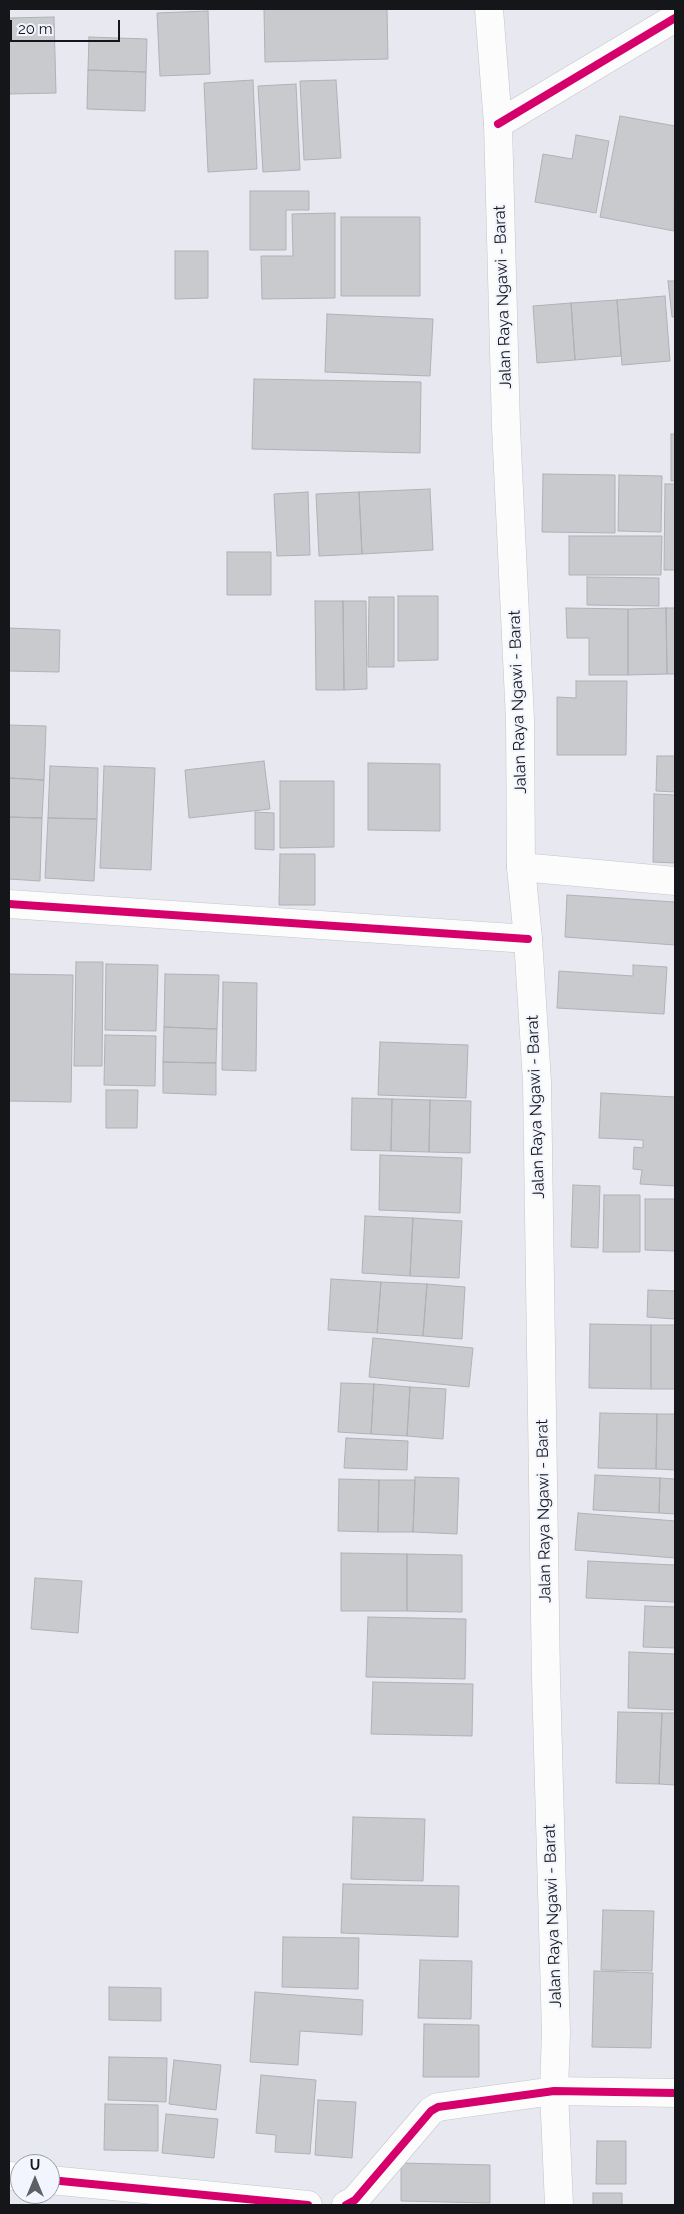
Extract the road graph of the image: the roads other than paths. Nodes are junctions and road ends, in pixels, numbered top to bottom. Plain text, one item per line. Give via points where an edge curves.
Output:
1 (489, 9) edge
2 (675, 18) edge
3 (498, 124) junction
4 (521, 867) junction
5 (675, 881) edge
6 (9, 904) edge
7 (528, 939) junction
8 (554, 2091) junction
9 (675, 2093) edge
10 (60, 2181) edge
11 (308, 2205) edge
12 (346, 2205) edge
13 (559, 2205) edge

1 - 3 main road, Jalan Raya Ngawi - Barat
2 - 3 main road
3 - 4 main road, Jalan Raya Ngawi - Barat via 506,427 520,720
4 - 5 main road
4 - 7 main road, Jalan Raya Ngawi - Barat
6 - 7 main road
7 - 8 main road, Jalan Raya Ngawi - Barat via 537,1082 546,1679 556,2032
8 - 9 main road
8 - 12 main road via 438,2106 355,2200
8 - 13 main road, Jalan Raya Ngawi - Barat
10 - 11 main road

